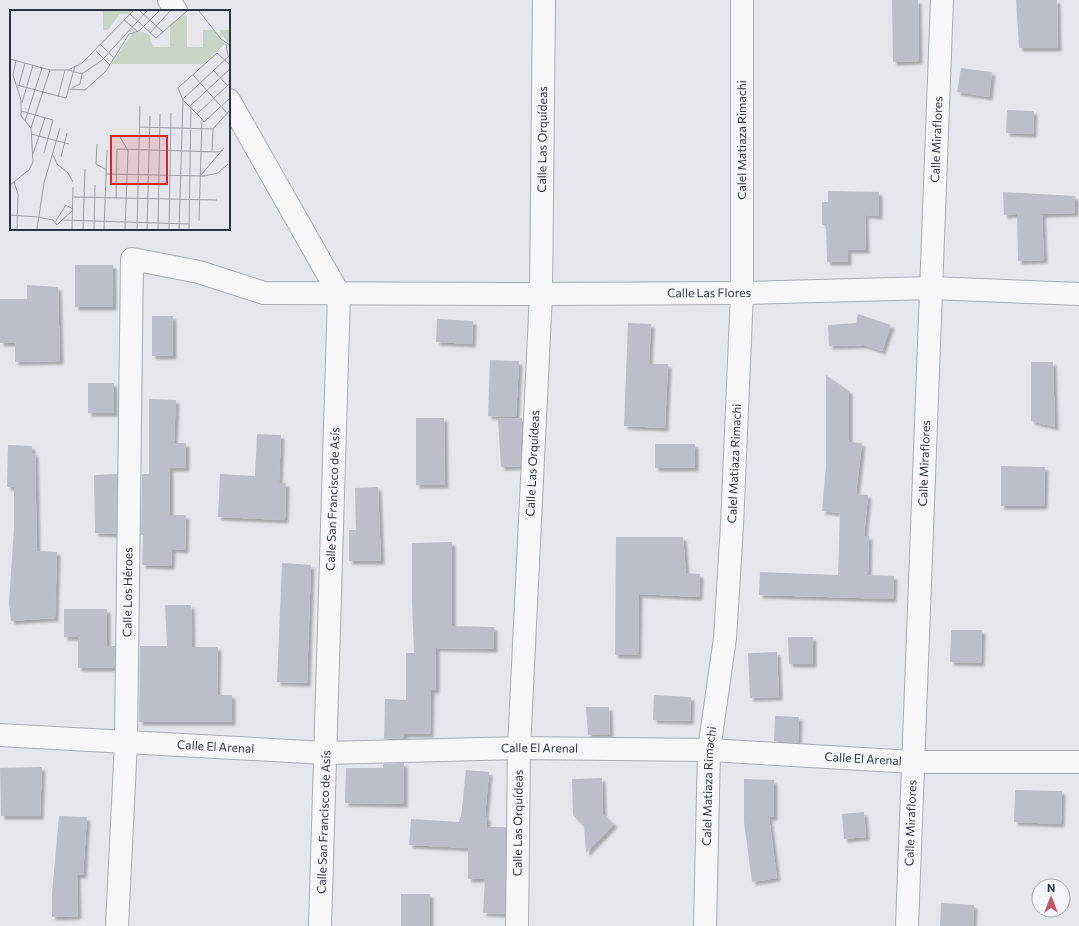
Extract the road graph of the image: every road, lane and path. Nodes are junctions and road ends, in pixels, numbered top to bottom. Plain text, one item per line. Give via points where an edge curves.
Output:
1 (169, 0) edge
2 (544, 0) edge
3 (742, 0) edge
4 (942, 0) edge
5 (175, 10) edge
6 (230, 102) edge
7 (132, 259) joint
8 (931, 288) junction
9 (742, 293) junction
10 (339, 294) junction
11 (541, 294) junction
12 (1079, 294) edge
13 (0, 735) edge
14 (126, 742) junction
15 (519, 748) junction
16 (710, 750) junction
17 (326, 753) junction
18 (913, 762) junction
19 (1079, 762) edge
20 (116, 926) edge
21 (320, 926) edge
22 (517, 926) edge
23 (705, 926) edge
24 (907, 926) edge

1 - 5 street
2 - 11 street, Calle Las Orquídeas
3 - 9 street, Calel Matiaza Rimachi
4 - 8 street, Calle Miraflores
6 - 10 street
7 - 10 street, Calle Las Flores via 198,272 264,293
7 - 14 street, Calle Los Héroes
8 - 9 street, Calle Las Flores
8 - 12 street, Calle Las Flores
8 - 18 street, Calle Miraflores
9 - 11 street, Calle Las Flores
9 - 16 street, Calel Matiaza Rimachi via 725,638
10 - 11 street, Calle Las Flores
10 - 17 street, Calle San Francisco de Asís
11 - 15 street, Calle Las Orquídeas
13 - 14 street, Calle El Arenal
14 - 17 street, Calle El Arenal
14 - 20 street, Calle Los Héroes
15 - 16 street, Calle El Arenal
15 - 17 street, Calle El Arenal
15 - 22 street, Calle Las Orquídeas
16 - 18 street, Calle El Arenal
16 - 23 street, Calel Matiaza Rimachi
17 - 21 street, Calle San Francisco de Asís
18 - 19 street, Calle El Arenal
18 - 24 street, Calle Miraflores

